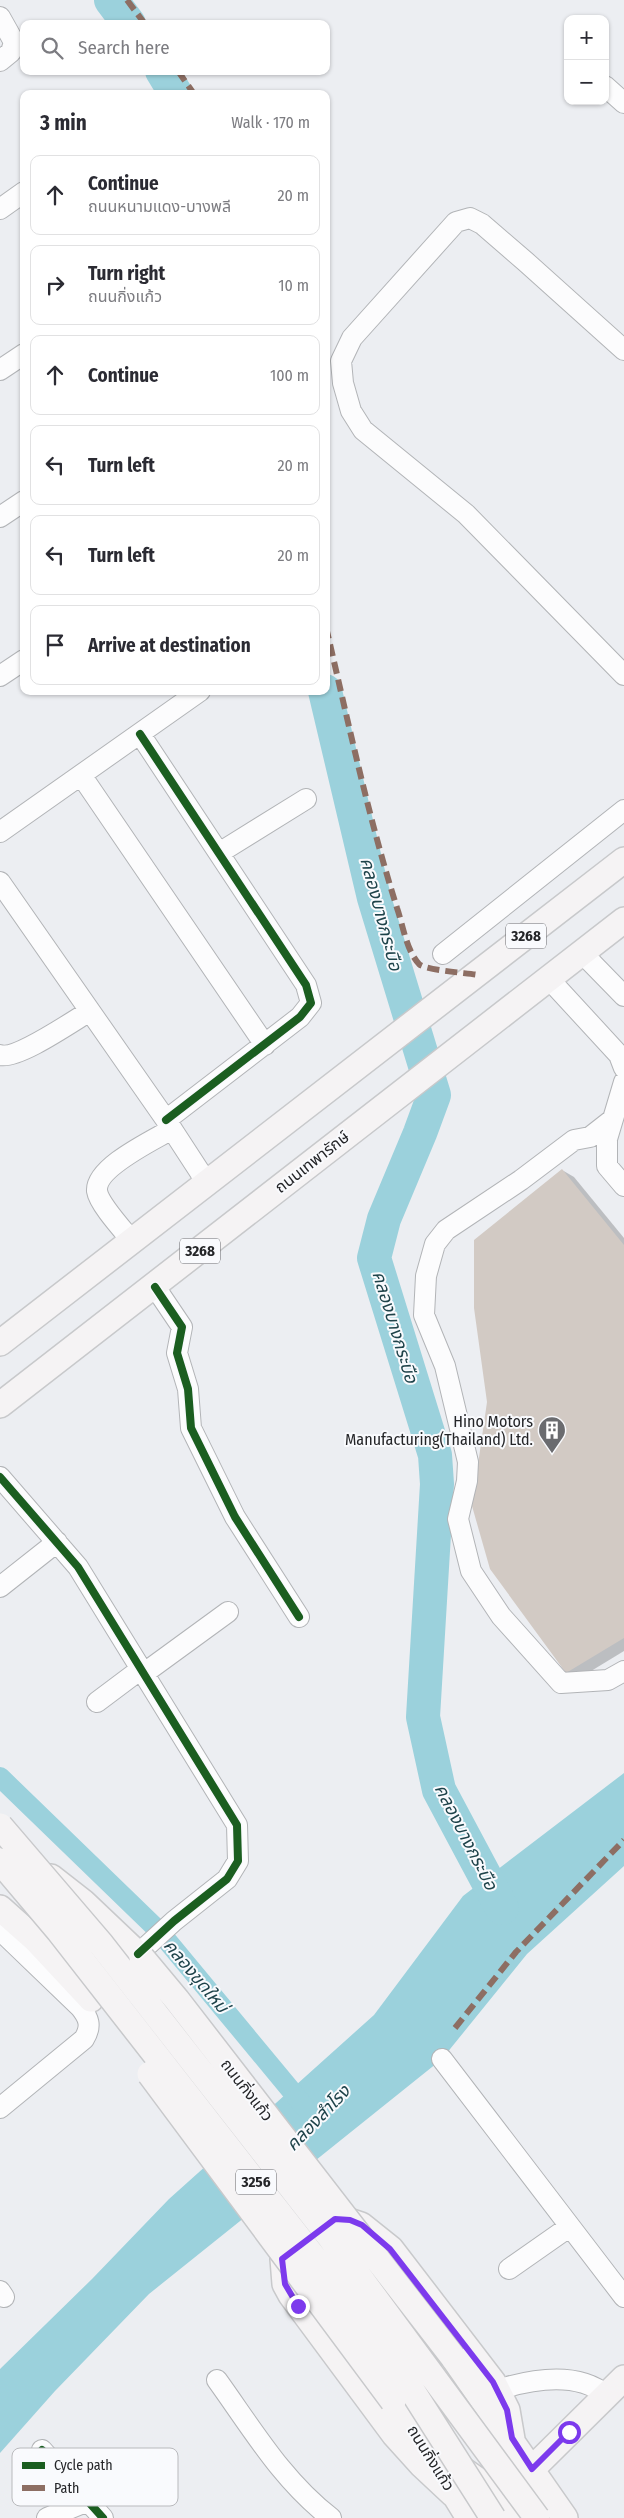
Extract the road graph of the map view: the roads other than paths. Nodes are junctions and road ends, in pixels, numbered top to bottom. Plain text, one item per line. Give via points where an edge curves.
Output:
1 (0, 17) edge
2 (0, 61) edge
3 (609, 90) edge
4 (624, 103) edge
5 (20, 195) edge
6 (0, 209) edge
7 (624, 350) edge
8 (20, 357) edge
9 (0, 370) edge
10 (20, 504) edge
11 (0, 517) edge
12 (20, 663) edge
13 (624, 674) edge
14 (0, 676) edge
15 (194, 695) edge
16 (140, 734) junction
17 (81, 775) junction
18 (306, 799) dead end
19 (624, 810) edge
20 (0, 832) edge
21 (219, 853) junction
22 (624, 860) edge
23 (0, 882) edge
24 (624, 920) edge
25 (582, 953) junction
26 (443, 954) dead end
27 (549, 979) junction
28 (624, 996) edge
29 (90, 1011) junction
30 (265, 1045) junction
31 (0, 1054) edge
32 (624, 1068) edge
33 (624, 1082) edge
34 (614, 1119) junction
35 (169, 1124) junction
36 (207, 1183) junction
37 (624, 1186) edge
38 (132, 1241) junction
39 (155, 1287) junction
40 (0, 1343) edge
41 (0, 1405) edge
42 (0, 1477) edge
43 (56, 1542) junction
44 (0, 1587) edge
45 (228, 1612) dead end
46 (299, 1617) dead end
47 (142, 1671) junction
48 (624, 1671) edge
49 (97, 1702) dead end
50 (0, 1826) edge
51 (0, 1842) edge
52 (0, 1861) edge
53 (0, 1908) edge
54 (0, 1930) edge
55 (145, 1951) junction
56 (442, 2059) dead end
57 (0, 2108) edge
58 (569, 2227) junction
59 (509, 2269) dead end
60 (624, 2297) edge
61 (624, 2378) edge
62 (217, 2380) dead end
63 (497, 2390) junction
64 (606, 2395) junction
65 (413, 2428) junction
66 (512, 2438) junction
67 (532, 2469) junction
68 (454, 2494) junction
69 (76, 2506) edge
70 (93, 2506) edge
71 (506, 2512) edge
72 (47, 2518) edge
73 (104, 2518) edge
74 (331, 2518) edge
75 (469, 2518) edge
76 (537, 2518) edge
77 (565, 2518) edge

1 - 2 street via 14,42 11,52
3 - 4 street
5 - 6 street
7 - 13 street via 482,224 470,218 456,222 352,338 341,361 351,412 363,430 466,514
8 - 9 street
10 - 11 street
12 - 14 street
15 - 16 street
16 - 17 street
16 - 21 street
17 - 20 street
17 - 30 street
18 - 21 street
19 - 26 street
21 - 30 street via 306,985 311,1003 300,1017
22 - 36 main road, 3268
23 - 29 street
24 - 25 main road, ถนนเทพารักษ์ / 3268
25 - 27 main road, ถนนเทพารักษ์ / 3268
25 - 28 street
27 - 32 street via 619,1055
27 - 39 main road, ถนนเทพารักษ์ / 3268
29 - 31 street via 20,1052
29 - 35 street
30 - 35 street
33 - 34 street
34 - 37 street via 607,1139 607,1166
34 - 48 street via 590,1137 574,1140 446,1230 435,1244 426,1276 424,1315 445,1366 468,1462 458,1519 471,1571 501,1616 561,1684 608,1680
35 - 36 street
35 - 38 street via 112,1164 98,1182 97,1192 103,1203
36 - 38 main road, 3268
38 - 40 main road, 3268
39 - 41 main road, ถนนเทพารักษ์ / 3268
39 - 46 street via 182,1327 177,1353 188,1389 191,1428 235,1517
42 - 43 street
43 - 44 street
43 - 47 street via 78,1567
45 - 47 street
47 - 49 street
47 - 55 street via 237,1825 238,1862 227,1879 174,1921
50 - 76 main road, 3256, bridge via 101,1944 318,2221
51 - 55 main road, ถนนกิ่งแก้ว via 84,1902
52 - 71 main road, 3256, bridge via 59,1931 387,2351
53 - 65 main road, ถนนกิ่งแก้ว / 3256, bridge via 36,1940 115,2027
54 - 57 street via 80,2007 90,2028 84,2039
55 - 66 main road, ถนนกิ่งแก้ว, bridge via 177,2000
56 - 58 street
58 - 59 street
58 - 60 street
61 - 64 main road
62 - 74 street via 287,2478
63 - 64 street via 562,2379 595,2386
63 - 66 main road via 507,2410
63 - 68 main road via 390,2249 362,2225 335,2219 282,2259 285,2284 298,2306 394,2434
64 - 67 main road
65 - 68 main road, ถนนกิ่งแก้ว / 3256
65 - 71 main road via 471,2477
66 - 67 main road, ถนนกิ่งแก้ว
67 - 71 street
67 - 77 main road, ถนนกิ่งแก้ว
68 - 75 main road, ถนนกิ่งแก้ว / 3256
69 - 72 street
70 - 73 street

